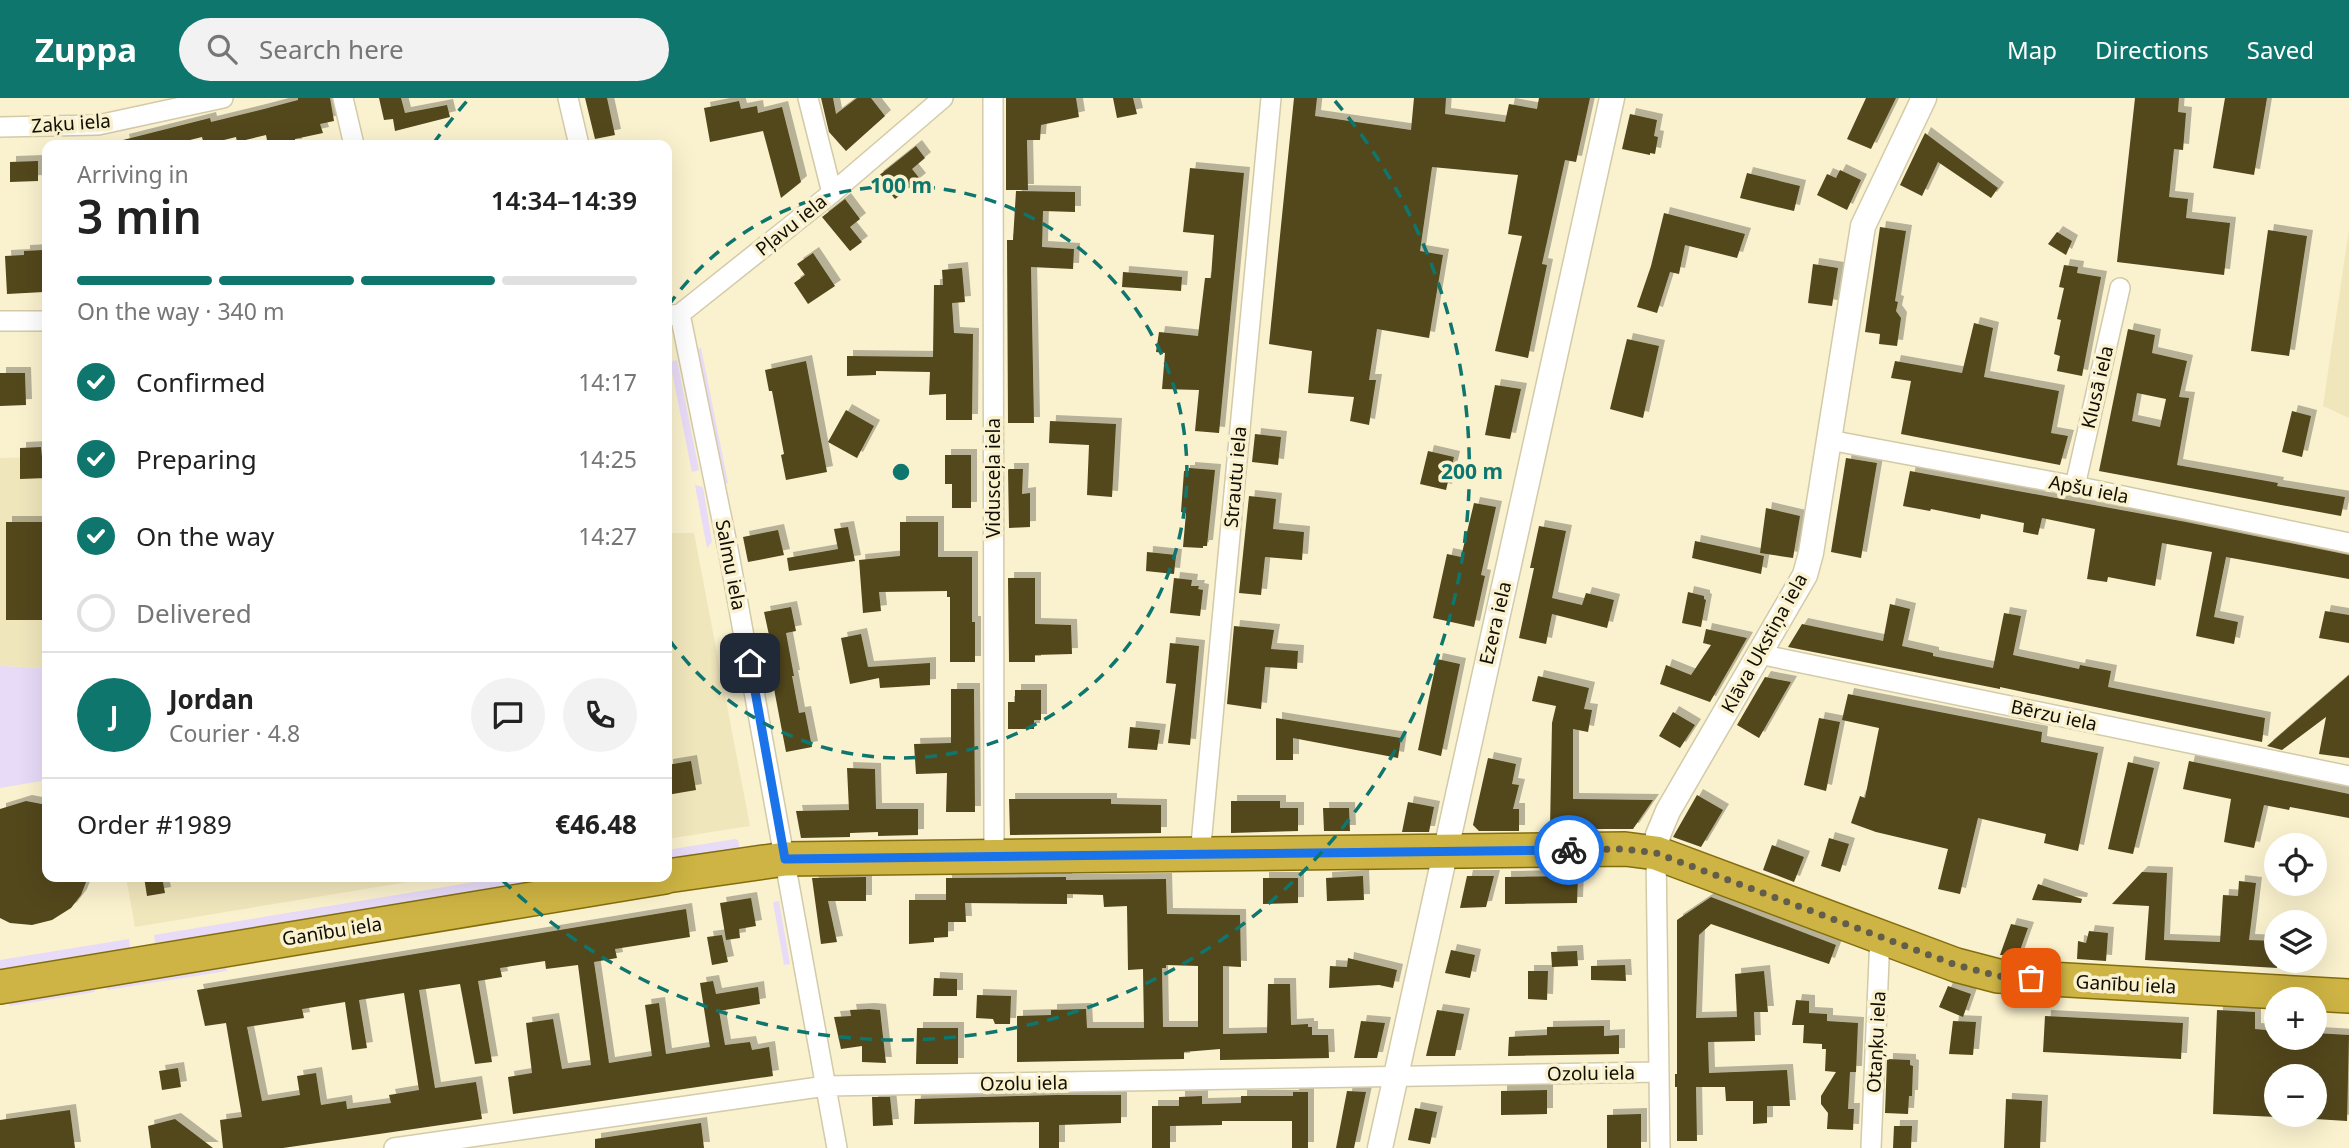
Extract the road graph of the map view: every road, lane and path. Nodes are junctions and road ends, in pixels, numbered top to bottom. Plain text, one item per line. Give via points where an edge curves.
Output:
1 (223, 98) edge
2 (343, 98) edge
3 (568, 98) edge
4 (808, 98) edge
5 (943, 98) edge
6 (993, 98) edge
7 (1271, 98) edge
8 (1612, 98) edge
9 (1924, 98) edge
10 (0, 127) edge
11 (353, 140) edge
12 (578, 140) edge
13 (832, 192) junction
14 (2120, 288) dead end
15 (673, 315) edge
16 (0, 321) edge
17 (42, 321) edge
18 (1829, 440) junction
19 (2075, 486) junction
20 (2349, 543) edge
21 (1759, 654) junction
22 (2349, 776) edge
23 (1444, 851) junction
24 (1656, 853) junction
25 (1200, 855) junction
26 (994, 858) junction
27 (785, 859) junction
28 (672, 876) edge
29 (636, 882) edge
30 (1880, 936) junction
31 (0, 987) edge
32 (2349, 996) edge
33 (1659, 1072) junction
34 (1395, 1077) junction
35 (826, 1086) junction
36 (394, 1148) edge
37 (837, 1148) edge
38 (1380, 1148) edge
39 (1660, 1148) edge
40 (1871, 1148) edge

1 - 10 street, Zaķu iela via 98,125
2 - 11 street
3 - 12 street
4 - 13 street
5 - 13 street, Pļavu iela
6 - 26 street, Vidusceļa iela
7 - 25 street, Strautu iela
8 - 23 street, Ezera iela
9 - 18 street, Klāva Ukstiņa iela via 1863,226
13 - 15 street, Pļavu iela
14 - 19 street, Klusā iela
15 - 27 street, Salmu iela via 729,554
16 - 17 street
18 - 19 street, Apšu iela
18 - 21 street, Klāva Ukstiņa iela via 1805,575
19 - 20 street, Apšu iela
21 - 22 street, Bērzu iela
21 - 24 street, Klāva Ukstiņa iela via 1668,811
23 - 24 highway, Ganību iela via 1625,849
23 - 25 highway, Ganību iela
23 - 34 street, Ezera iela
24 - 30 highway, Ganību iela
24 - 33 street, Klāva Ukstiņa iela
25 - 26 highway, Ganību iela
26 - 27 highway, Ganību iela
27 - 28 highway, Ganību iela
27 - 35 street, Salmu iela
29 - 31 highway, Ganību iela
30 - 32 highway, Ganību iela via 1998,976
30 - 40 street, Otaņķu iela
33 - 34 street, Ozolu iela
33 - 39 street, Klāva Ukstiņa iela
34 - 35 street, Ozolu iela
34 - 38 street, Ezera iela
35 - 36 street, Ozolu iela
35 - 37 street, Salmu iela

